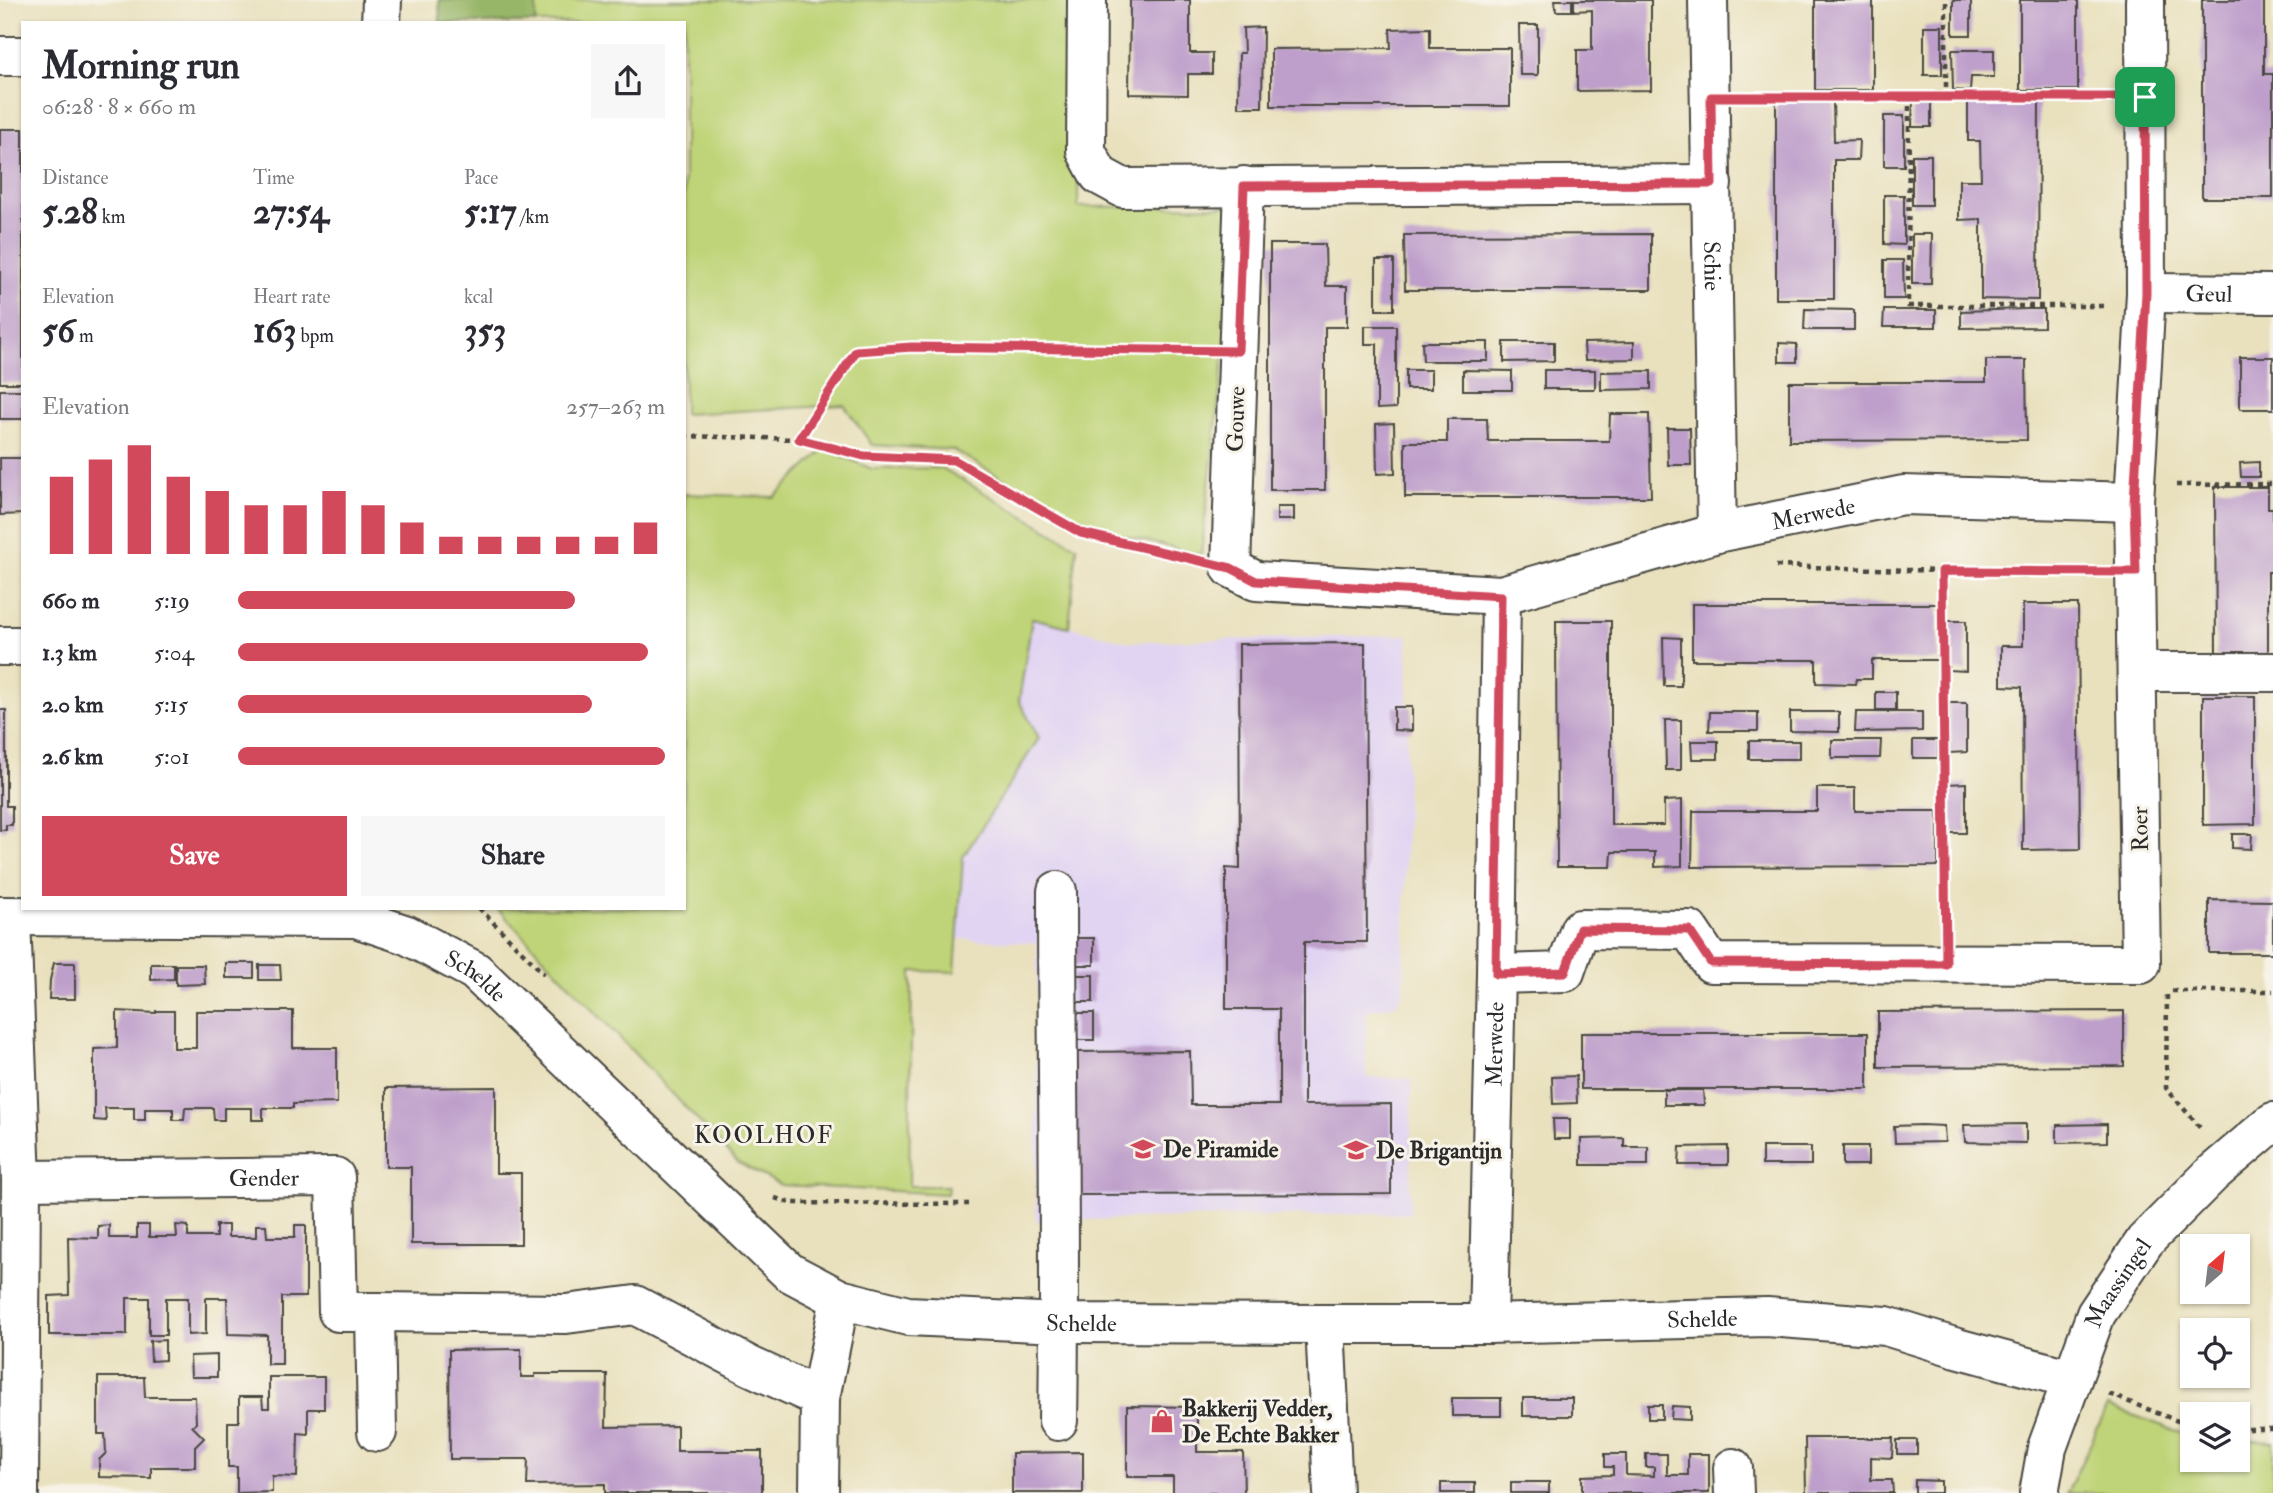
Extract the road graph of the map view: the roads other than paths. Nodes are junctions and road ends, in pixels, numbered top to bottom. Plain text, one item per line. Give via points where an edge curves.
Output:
1 (382, 0) edge
2 (1087, 0) edge
3 (1709, 0) edge
4 (2145, 0) edge
5 (382, 21) edge
6 (0, 56) edge
7 (21, 56) edge
8 (1712, 184) junction
9 (1244, 186) junction
10 (2273, 294) edge
11 (2145, 300) junction
12 (2135, 493) junction
13 (1717, 533) junction
14 (1231, 568) joint
15 (1501, 596) junction
16 (0, 646) edge
17 (21, 646) edge
18 (2137, 672) junction
19 (2273, 672) edge
20 (1056, 891) dead end
21 (6, 917) edge
22 (407, 922) edge
23 (1496, 974) junction
24 (2273, 1122) edge
25 (21, 1180) junction
26 (840, 1299) junction
27 (374, 1312) junction
28 (1059, 1323) junction
29 (1325, 1324) junction
30 (1488, 1324) junction
31 (10, 1338) edge
32 (2072, 1379) junction
33 (820, 1398) junction
34 (1058, 1421) dead end
35 (377, 1432) dead end
36 (19, 1493) edge
37 (819, 1493) edge
38 (1333, 1493) edge
39 (2039, 1493) edge

1 - 5 street
2 - 9 street via 1086,152 1099,175 1124,188
3 - 8 street, Schie
4 - 11 street, Roer
6 - 7 street
8 - 9 street
8 - 13 street, Schie
9 - 14 street, Gouwe
10 - 11 street, Geul
11 - 12 street, Roer
12 - 13 street, Merwede via 1903,495
12 - 18 street, Roer
13 - 15 street, Merwede
14 - 15 street, Merwede via 1256,581
15 - 23 street, Merwede
16 - 17 street
18 - 19 street
18 - 23 street, Roer via 2141,964 1711,963 1689,930 1580,929 1565,972
20 - 28 street
21 - 22 street, Schelde
21 - 25 street
22 - 26 street, Schelde via 475,971 789,1272
23 - 30 street, Merwede
24 - 32 street, Maassingel via 2145,1241 2096,1314
25 - 27 street, Gender via 335,1177 338,1312
25 - 31 street
26 - 28 street, Schelde via 908,1316
26 - 33 street
27 - 33 street, Gender via 566,1314 635,1305
27 - 35 street
28 - 29 street, Schelde
28 - 34 street
29 - 30 street, Schelde
29 - 38 street
30 - 32 street, Schelde via 1767,1317 1886,1326
31 - 36 street
32 - 39 street, Maassingel via 2047,1448
33 - 37 street

